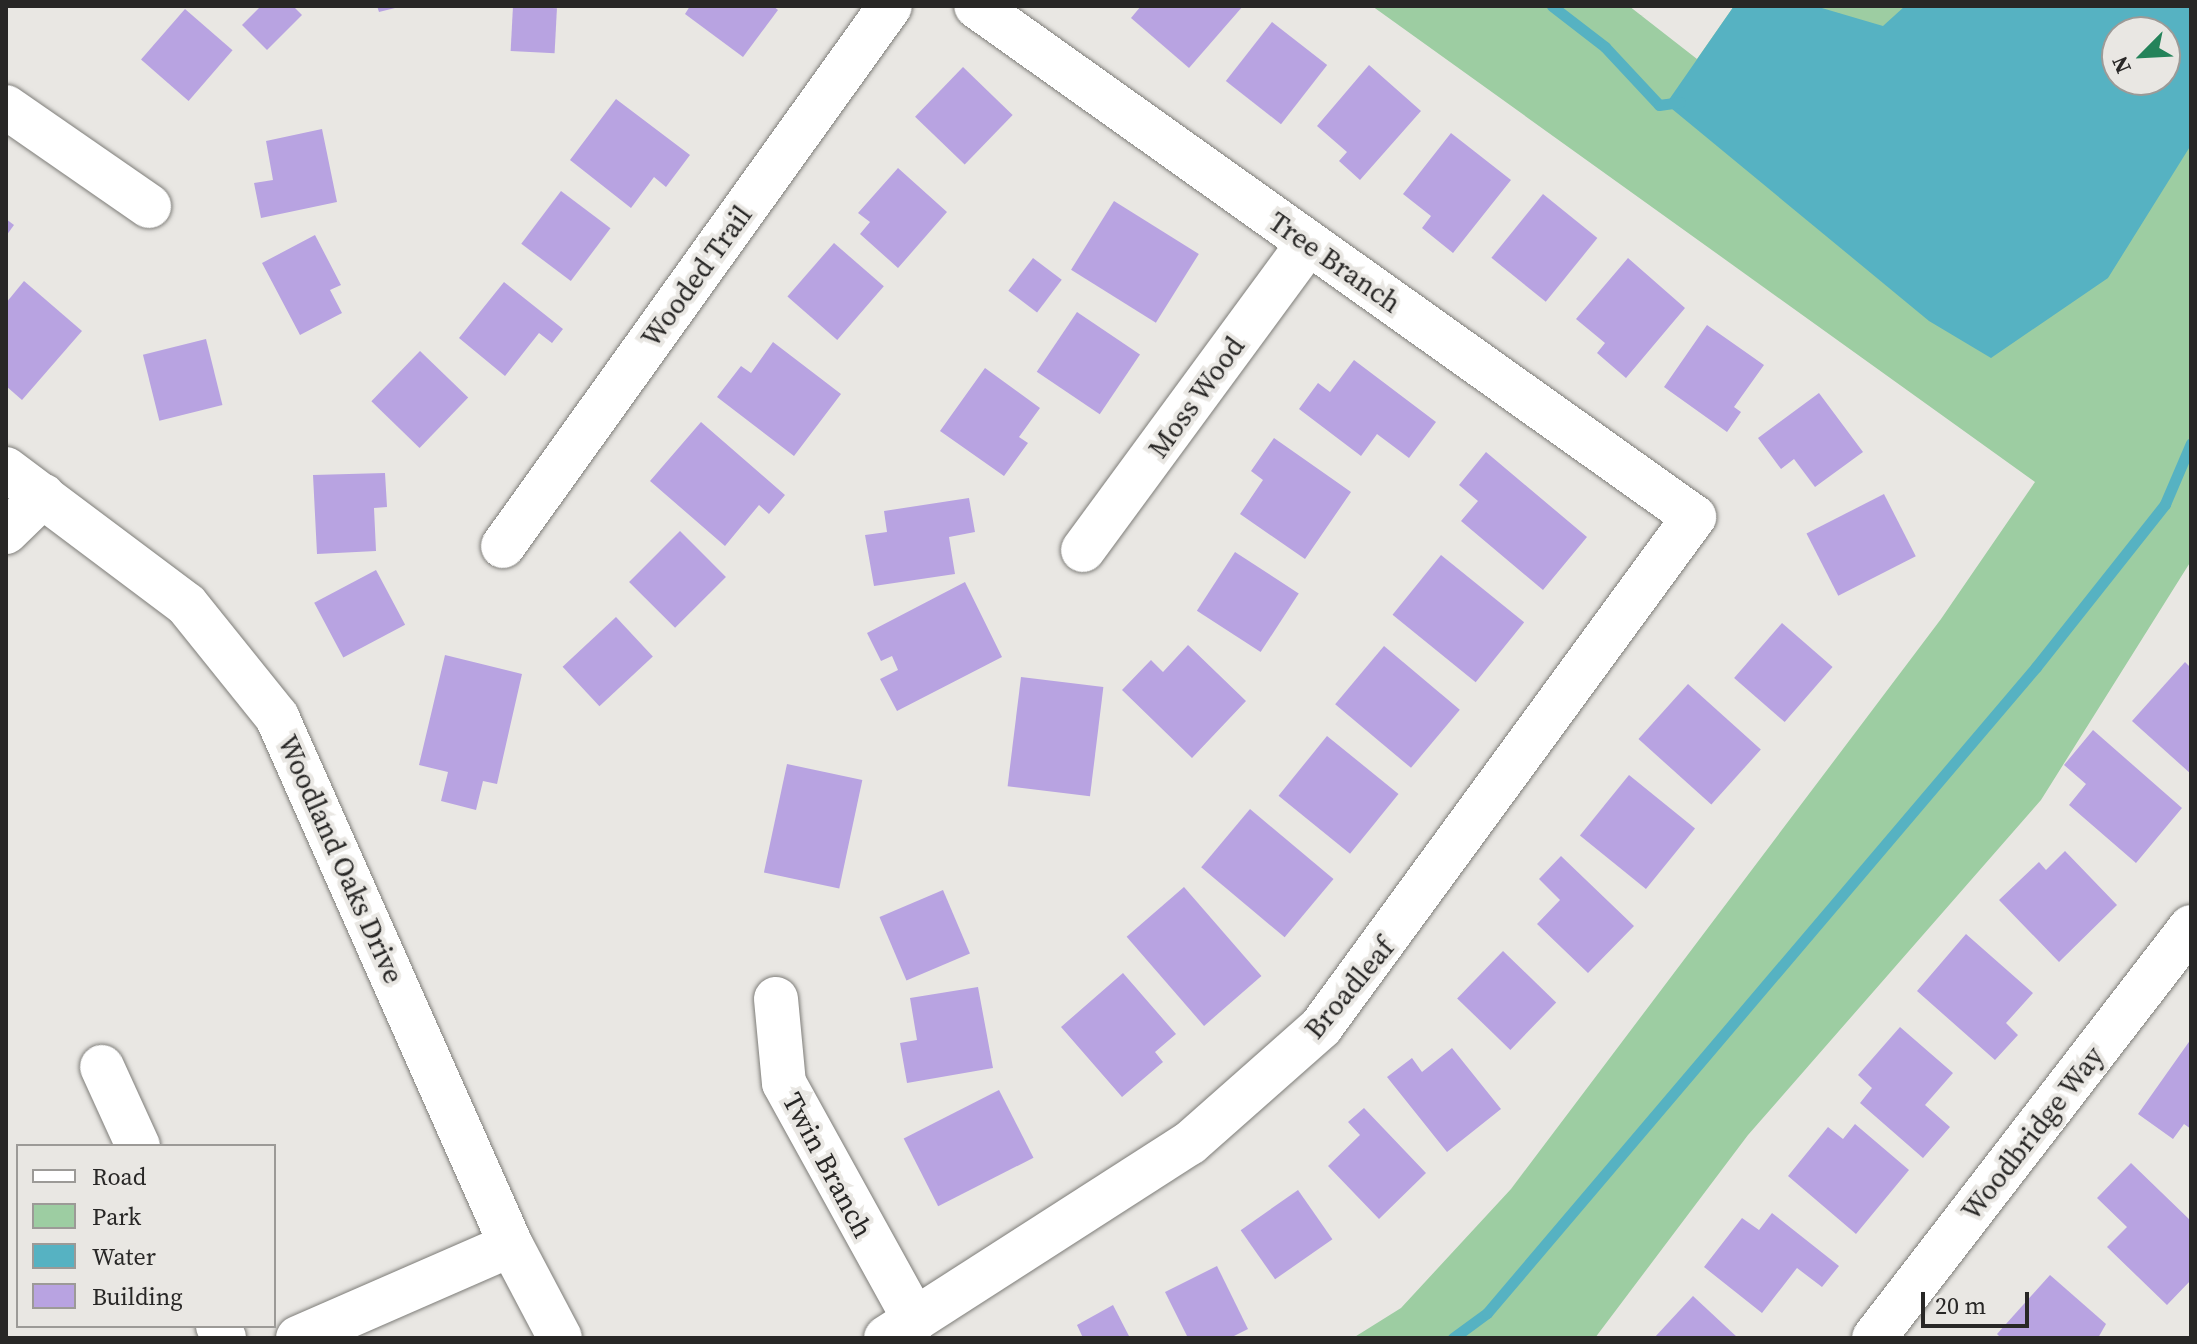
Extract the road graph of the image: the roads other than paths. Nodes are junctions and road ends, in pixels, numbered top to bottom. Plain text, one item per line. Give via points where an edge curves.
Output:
1 (890, 6) edge
2 (976, 6) edge
3 (6, 107) edge
4 (149, 206) dead end
5 (1308, 244) junction
6 (6, 469) edge
7 (43, 496) junction
8 (1694, 517) joint
9 (6, 532) edge
10 (503, 546) dead end
11 (1083, 550) dead end
12 (2191, 927) edge
13 (776, 999) dead end
14 (102, 1067) dead end
15 (137, 1144) edge
16 (511, 1245) junction
17 (900, 1329) edge
18 (298, 1338) edge
19 (560, 1338) edge
20 (1874, 1338) edge

1 - 10 street, Wooded Trail
2 - 5 street, Tree Branch
3 - 4 street
5 - 8 street, Tree Branch
5 - 11 street, Moss Wood
6 - 7 street, Woodland Oaks Drive
7 - 9 street
7 - 16 street, Woodland Oaks Drive via 187,605 277,717
8 - 17 street, Broadleaf via 1321,1027 1190,1143
12 - 20 street, Woodbridge Way
13 - 17 street, Twin Branch via 784,1083
14 - 15 street
16 - 18 street
16 - 19 street, Woodland Oaks Drive

